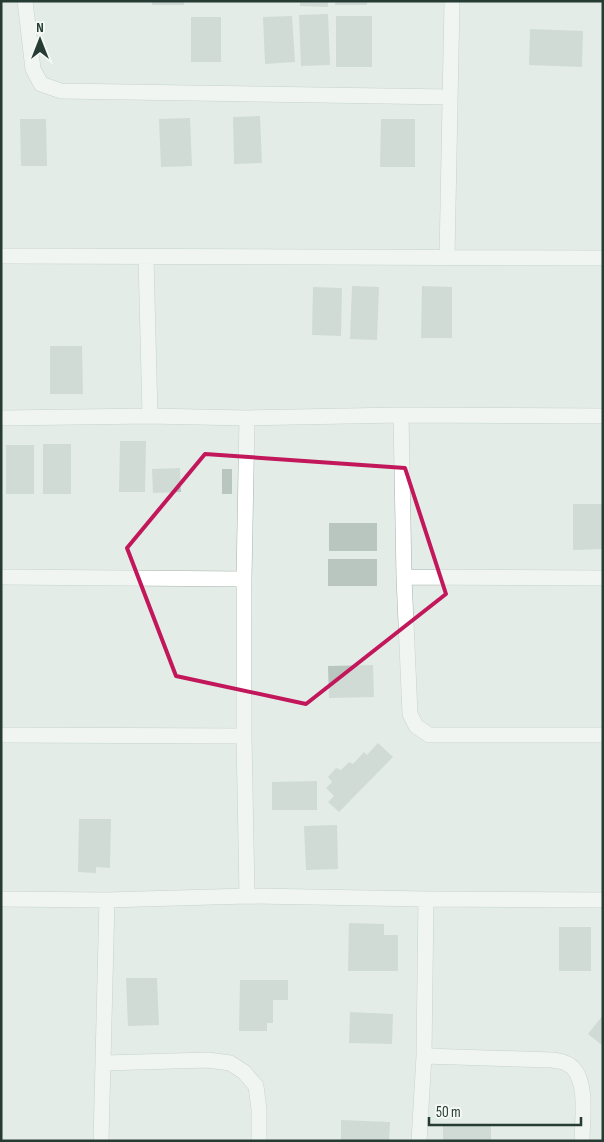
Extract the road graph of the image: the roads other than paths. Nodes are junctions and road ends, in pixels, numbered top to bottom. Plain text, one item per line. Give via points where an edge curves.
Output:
1 (25, 1) edge
2 (452, 1) edge
3 (450, 97) junction
4 (1, 256) edge
5 (447, 257) junction
6 (146, 258) junction
7 (603, 258) edge
8 (400, 415) junction
9 (150, 416) junction
10 (603, 416) edge
11 (1, 418) edge
12 (248, 418) junction
13 (1, 577) edge
14 (404, 577) junction
15 (603, 578) edge
16 (244, 579) junction
17 (1, 735) edge
18 (603, 735) edge
19 (244, 736) junction
20 (246, 896) junction
21 (1, 899) edge
22 (426, 899) junction
23 (107, 900) junction
24 (603, 900) edge
25 (424, 1056) junction
26 (104, 1063) junction
27 (101, 1141) edge
28 (258, 1141) edge
29 (419, 1141) edge
30 (582, 1141) edge

1 - 3 street via 33,69 41,84 61,91
2 - 3 street
3 - 5 street
4 - 6 street
5 - 6 street
5 - 7 street
6 - 9 street
8 - 10 street
8 - 12 street
8 - 14 street
9 - 11 street
9 - 12 street
12 - 16 street
13 - 16 street
14 - 15 street
14 - 18 street via 410,714 416,726 429,735
16 - 19 street
17 - 19 street
19 - 20 street
20 - 22 street
20 - 23 street
21 - 23 street
22 - 24 street
22 - 25 street
23 - 26 street
25 - 29 street
25 - 30 street via 565,1062 580,1080
26 - 27 street
26 - 28 street via 208,1060 230,1063 244,1072 256,1086

